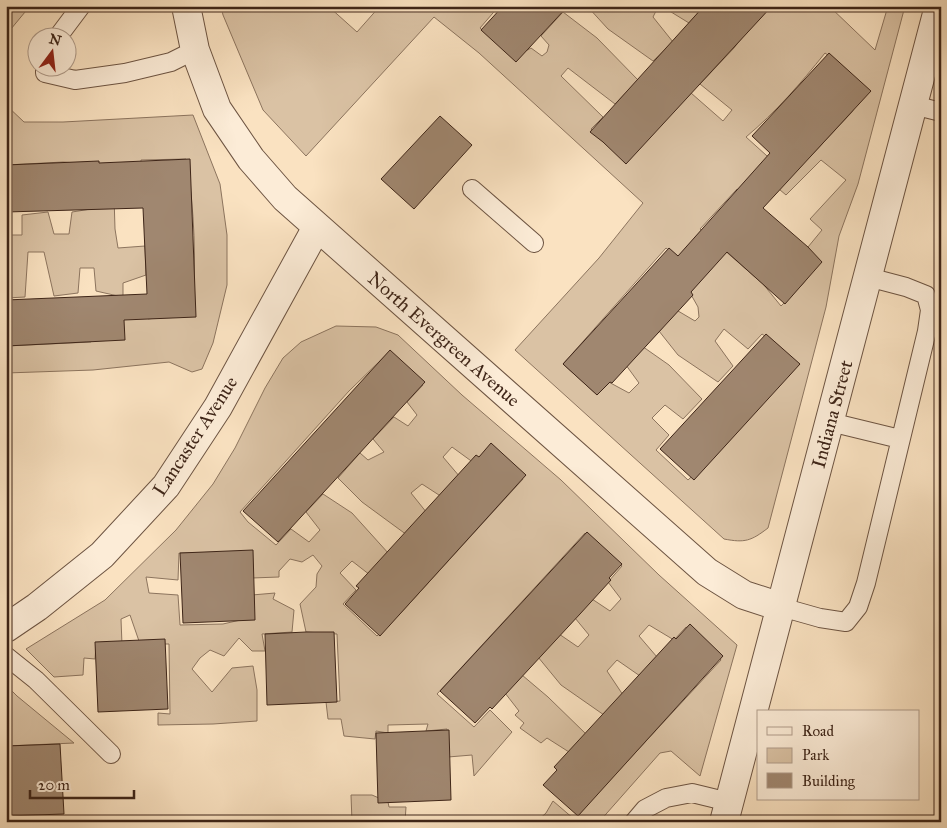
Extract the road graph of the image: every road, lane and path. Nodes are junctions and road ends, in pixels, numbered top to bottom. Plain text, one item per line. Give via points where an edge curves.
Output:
1 (81, 6) edge
2 (186, 6) edge
3 (939, 6) edge
4 (64, 28) edge
5 (195, 50) junction
6 (66, 78) edge
7 (913, 106) junction
8 (941, 112) edge
9 (472, 189) dead end
10 (316, 227) junction
11 (534, 243) dead end
12 (868, 277) junction
13 (830, 422) junction
14 (900, 439) junction
15 (781, 607) junction
16 (6, 628) edge
17 (6, 656) edge
18 (111, 754) dead end
19 (727, 812) edge
20 (634, 822) edge

1 - 4 lane
2 - 5 street, North Evergreen Avenue
3 - 7 street, Indiana Street
5 - 6 lane via 171,62 125,73 75,80
5 - 10 street, North Evergreen Avenue via 217,109 251,160 284,198
7 - 8 lane
7 - 12 street, Indiana Street
9 - 11 lane
10 - 15 street, North Evergreen Avenue via 707,572 744,595
10 - 16 street, Lancaster Avenue via 218,407 166,486 102,555
12 - 13 street, Indiana Street
12 - 14 lane via 926,295 930,310
13 - 14 lane
13 - 15 street, Indiana Street
14 - 15 lane via 858,607 846,622
15 - 19 street, Indiana Street
17 - 18 lane via 36,680
19 - 20 lane via 692,793 666,798 645,809

